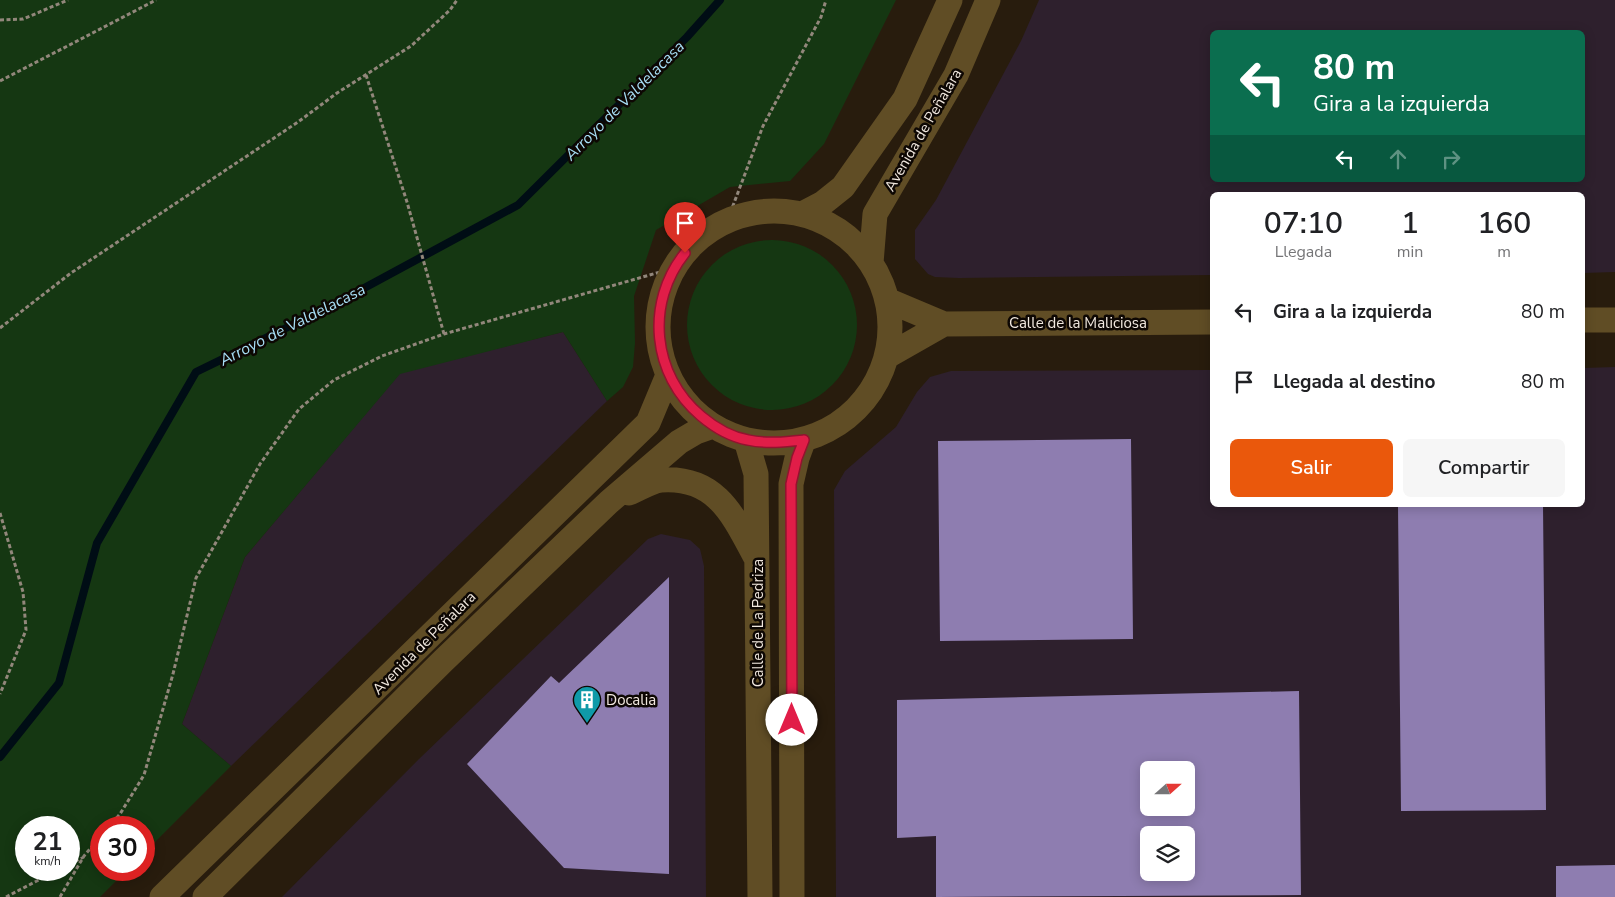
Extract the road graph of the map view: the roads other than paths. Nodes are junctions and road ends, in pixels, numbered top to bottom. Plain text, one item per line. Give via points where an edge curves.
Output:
1 (950, 0) edge
2 (988, 0) edge
3 (802, 214) junction
4 (871, 263) junction
5 (887, 300) junction
6 (1585, 320) edge
7 (1615, 320) edge
8 (1210, 322) edge
9 (944, 324) junction
10 (886, 357) junction
11 (668, 376) junction
12 (713, 426) junction
13 (746, 440) junction
14 (804, 440) junction
15 (609, 502) junction
16 (757, 559) junction
17 (162, 897) edge
18 (205, 897) edge
19 (760, 897) edge
20 (792, 897) edge

1 - 3 street, Avenida de Peñalara via 905,100 843,187
2 - 4 street, Avenida de Peñalara via 956,75 875,214
3 - 4 street via 829,224 852,241
3 - 11 street via 765,210 728,219 697,239 674,268 660,302 658,340
4 - 5 street
5 - 9 street, Calle de la Maliciosa
5 - 10 street via 890,329
6 - 7 street
8 - 9 street, Calle de la Maliciosa
9 - 10 street, Calle de la Maliciosa
10 - 14 street via 869,394 841,422
11 - 12 street via 687,404
11 - 17 street, Avenida de Peñalara via 648,423
12 - 13 street
12 - 15 street, Avenida de Peñalara via 679,442
13 - 14 street via 775,444
13 - 16 street, Calle de La Pedriza via 756,474
14 - 20 street via 791,484
15 - 16 street via 660,480 691,483 715,493 737,522
15 - 18 street, Avenida de Peñalara
16 - 19 street, Calle de La Pedriza

